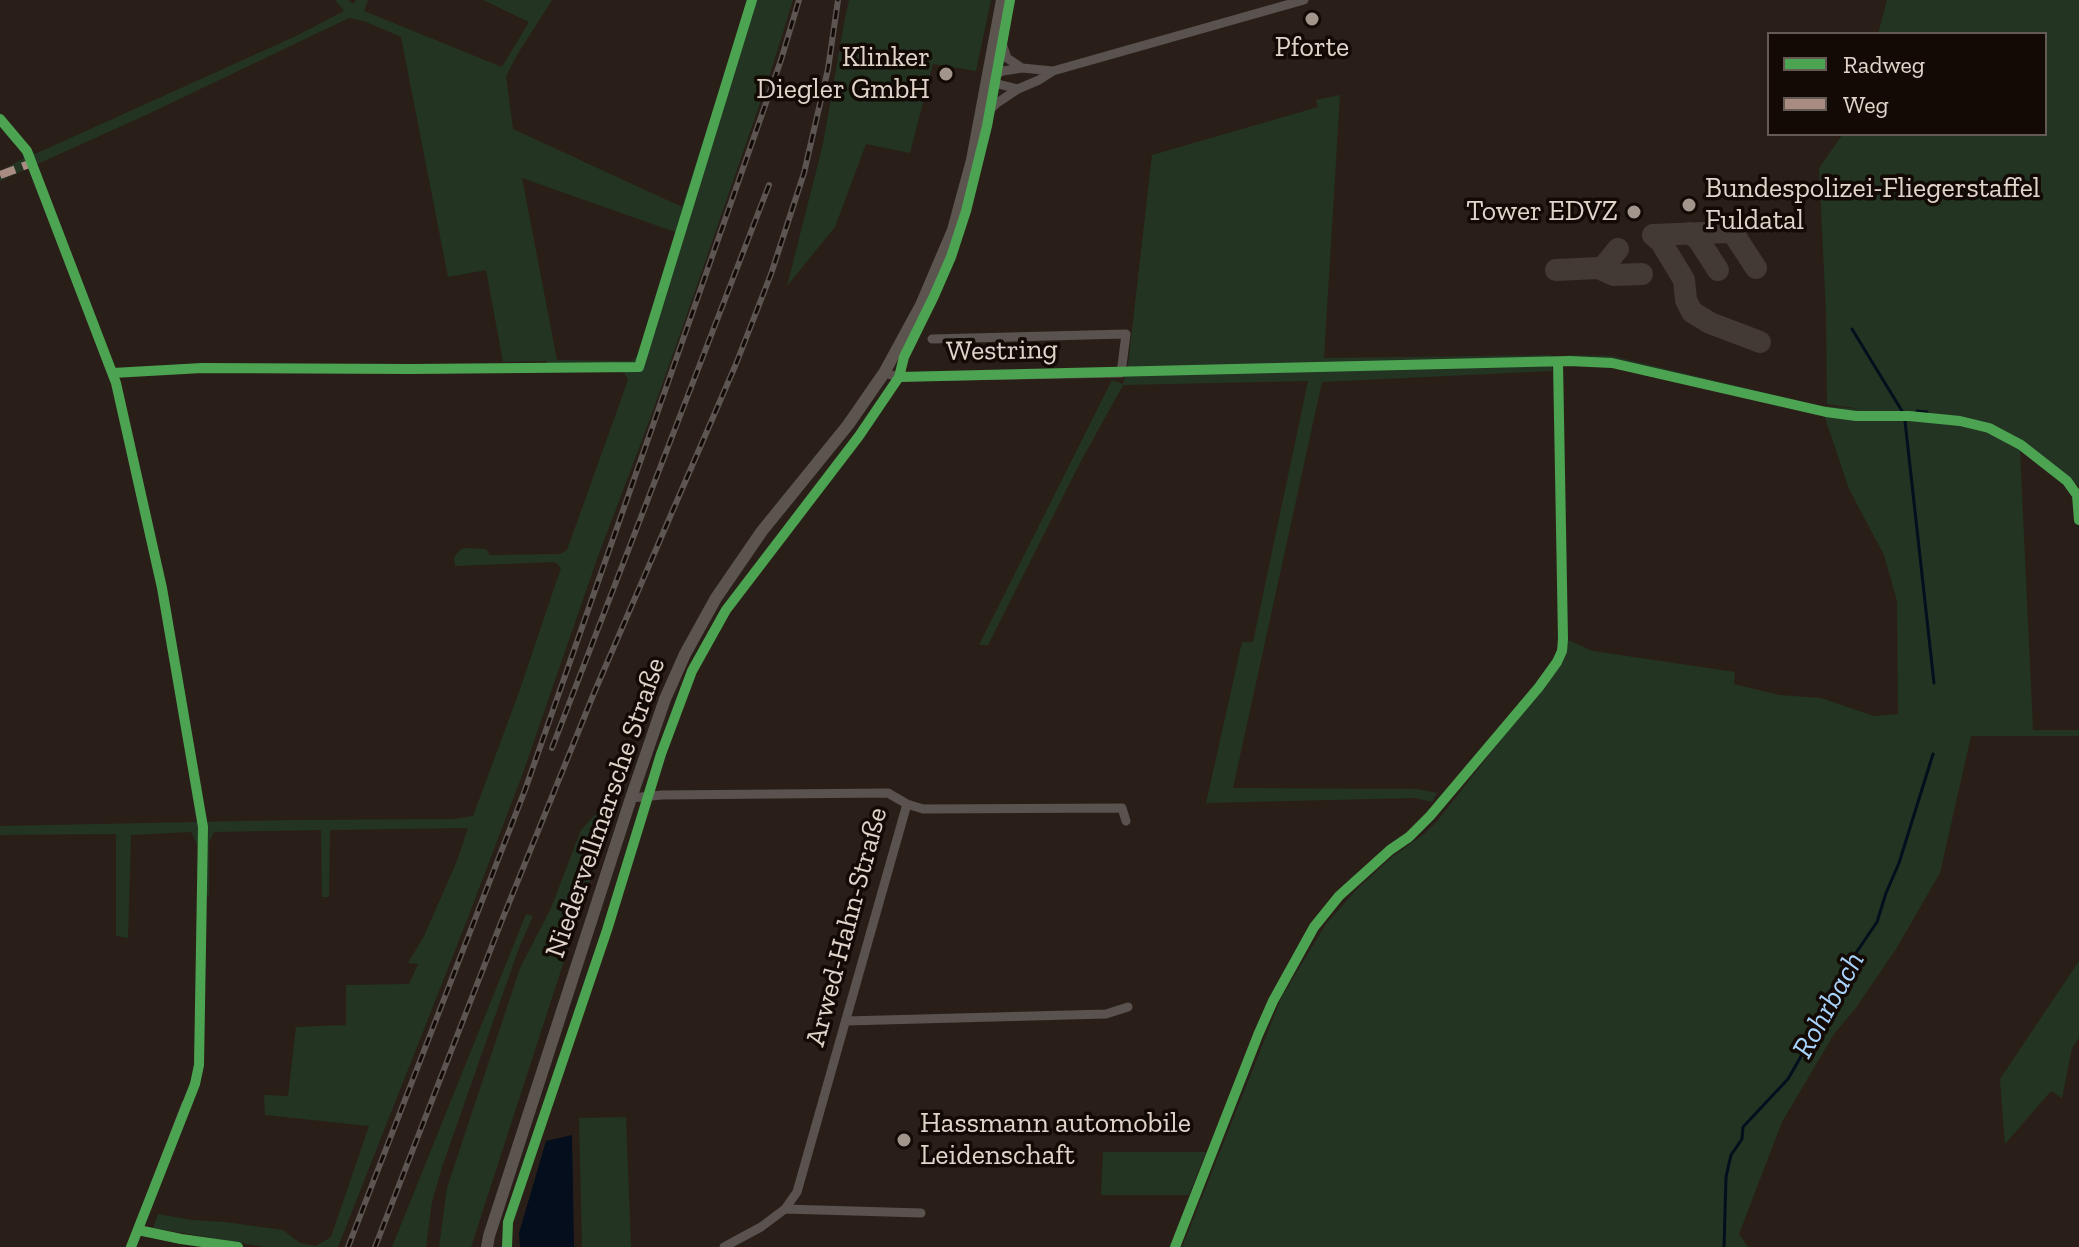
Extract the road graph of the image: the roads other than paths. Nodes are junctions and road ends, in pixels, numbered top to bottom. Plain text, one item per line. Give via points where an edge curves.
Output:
1 (1002, 0) edge
2 (1304, 0) edge
3 (997, 28) junction
4 (1022, 68) junction
5 (1053, 71) junction
6 (988, 78) junction
7 (1018, 89) junction
8 (980, 119) junction
9 (932, 339) dead end
10 (884, 373) junction
11 (631, 798) junction
12 (907, 804) junction
13 (1126, 821) dead end
14 (1128, 1007) dead end
15 (846, 1021) junction
16 (186, 1104) dead end
17 (785, 1209) junction
18 (921, 1213) dead end
19 (138, 1230) junction
20 (131, 1247) edge
21 (238, 1247) edge
22 (487, 1247) edge
23 (724, 1247) edge

1 - 3 main road, Niedervellmarsche Straße
2 - 5 street
3 - 4 street via 1007,58
3 - 6 main road, Niedervellmarsche Straße
4 - 5 street
4 - 6 street
5 - 7 street
6 - 7 street
6 - 8 main road, Niedervellmarsche Straße
7 - 8 street
8 - 10 main road, Niedervellmarsche Straße via 953,230
9 - 10 street, Westring via 1126,334 1121,373
10 - 11 main road, Niedervellmarsche Straße via 716,598 670,688
11 - 12 street, Arwed-Hahn-Straße via 888,793
11 - 22 main road, Niedervellmarsche Straße
12 - 13 street via 923,809 1122,808
12 - 15 street, Arwed-Hahn-Straße
14 - 15 street via 1106,1014
15 - 17 street, Arwed-Hahn-Straße via 797,1192
16 - 19 street
17 - 18 street
17 - 23 street, Arwed-Hahn-Straße
19 - 20 street
19 - 21 street

